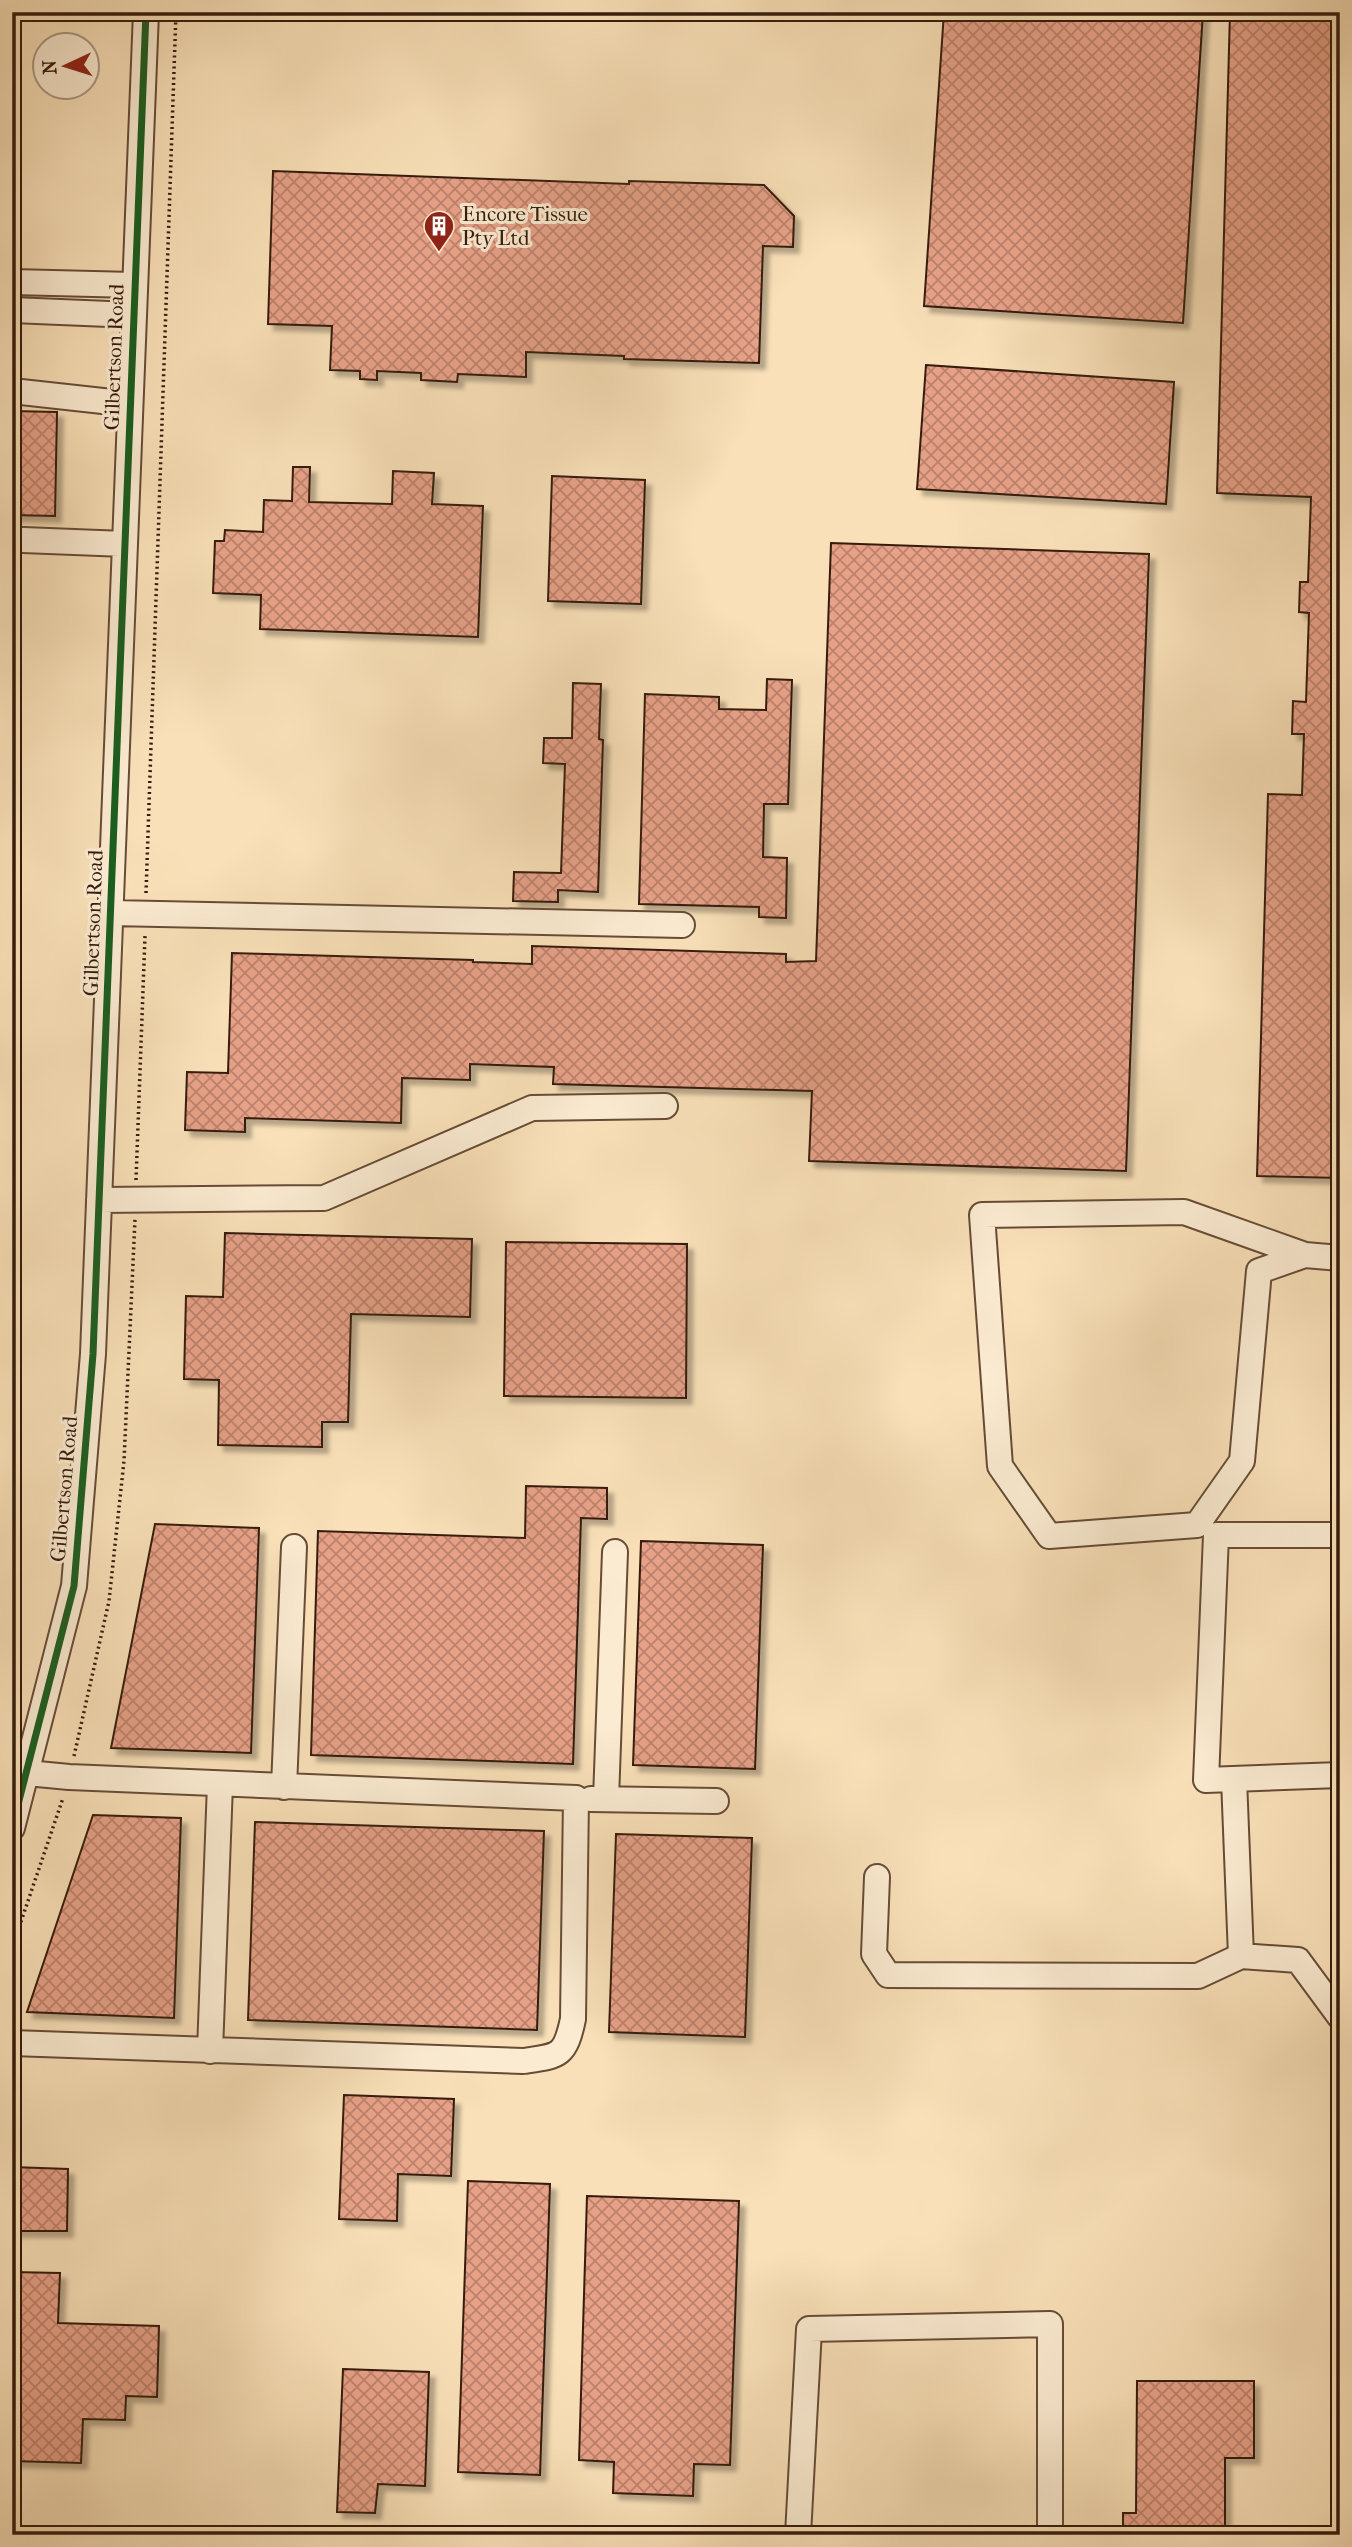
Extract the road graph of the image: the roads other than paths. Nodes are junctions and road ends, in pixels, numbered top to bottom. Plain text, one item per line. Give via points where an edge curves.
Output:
1 (146, 12) edge
2 (12, 282) edge
3 (134, 285) junction
4 (12, 310) edge
5 (133, 315) junction
6 (12, 391) edge
7 (130, 404) junction
8 (23, 540) dead end
9 (125, 544) junction
10 (111, 913) junction
11 (682, 925) dead end
12 (664, 1106) dead end
13 (99, 1200) junction
14 (1305, 1255) junction
15 (1340, 1258) edge
16 (1340, 1535) edge
17 (295, 1546) dead end
18 (615, 1552) dead end
19 (27, 1773) junction
20 (1340, 1775) edge
21 (1234, 1779) junction
22 (220, 1784) junction
23 (284, 1787) junction
24 (576, 1798) junction
25 (606, 1799) junction
26 (716, 1801) dead end
27 (12, 1828) edge
28 (877, 1877) dead end
29 (1241, 1956) junction
30 (1340, 2017) edge
31 (12, 2043) edge
32 (210, 2051) junction
33 (798, 2535) edge
34 (1049, 2535) edge

1 - 3 street, Gilbertson Road
2 - 3 street
3 - 5 street, Gilbertson Road
4 - 5 street
5 - 7 street, Gilbertson Road
6 - 7 street
7 - 9 street, Gilbertson Road
8 - 9 street
9 - 10 street, Gilbertson Road
10 - 11 street
10 - 13 street, Gilbertson Road
12 - 13 street via 532,1108 324,1198
13 - 19 street, Gilbertson Road via 93,1354 74,1586
14 - 14 street via 1259,1271 1242,1461 1197,1525 1049,1536 1000,1466 982,1215 1184,1212
14 - 15 street
16 - 21 street via 1216,1535 1206,1780
17 - 23 street
18 - 25 street
19 - 22 street
19 - 27 street, Gilbertson Road
20 - 21 street
21 - 29 street
22 - 23 street
22 - 32 street
23 - 24 street
24 - 25 street
24 - 32 street via 573,2019 568,2043 552,2057 523,2061
25 - 26 street
28 - 29 street via 874,1954 888,1975 1198,1976
29 - 30 street via 1298,1960
31 - 32 street
33 - 34 street via 810,2329 1050,2325

